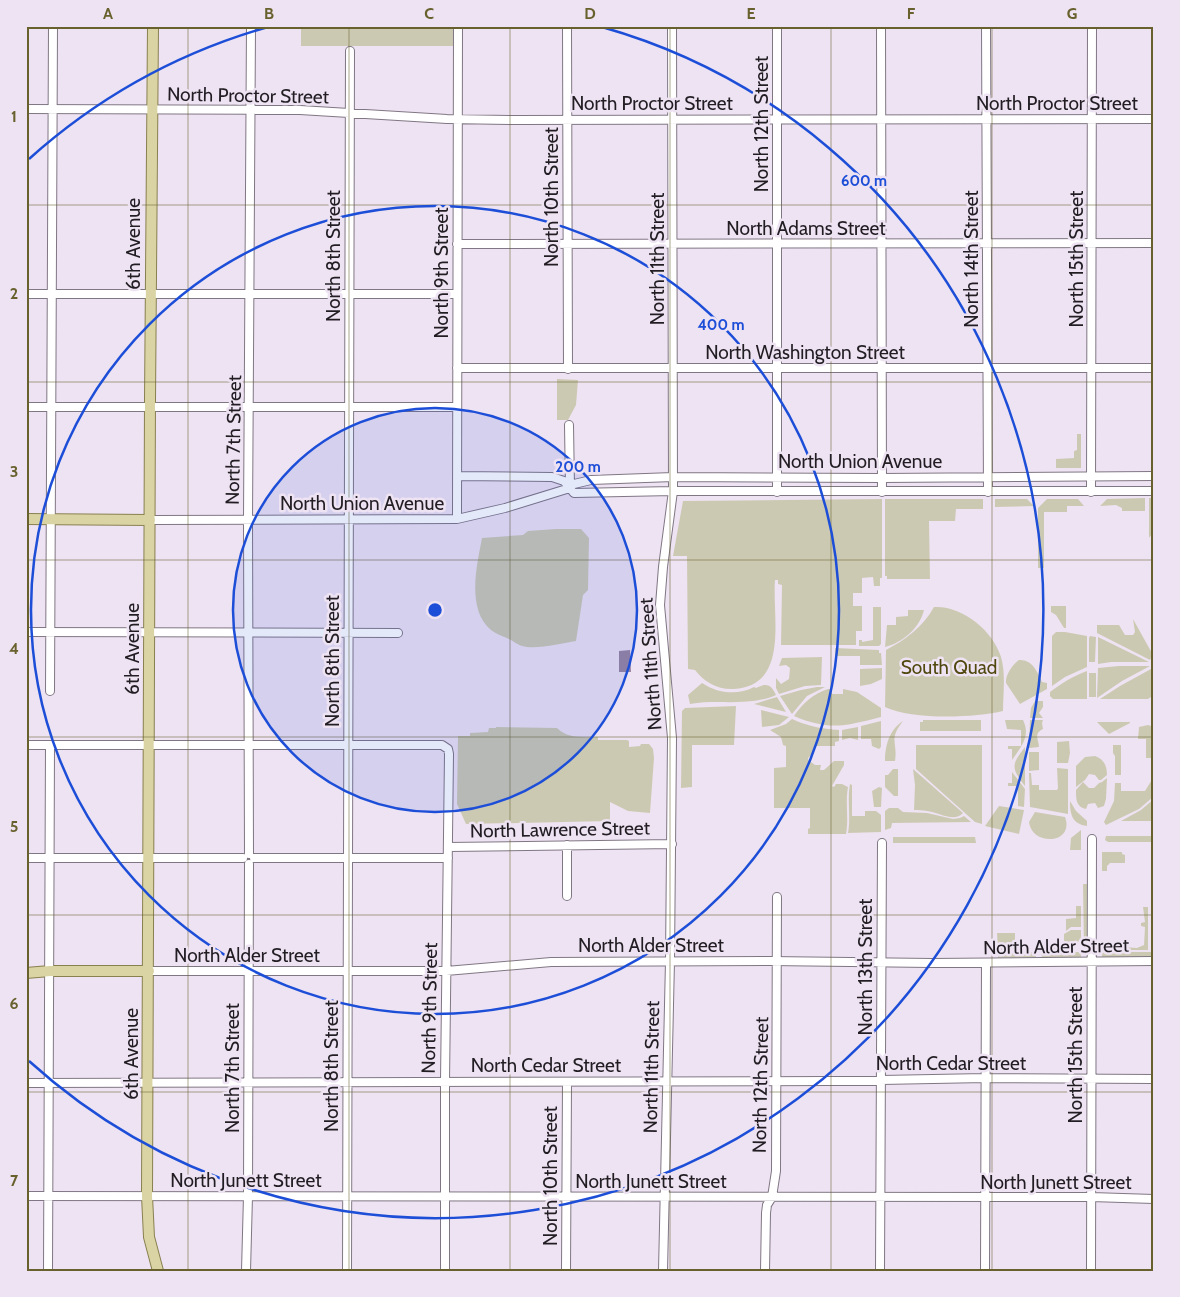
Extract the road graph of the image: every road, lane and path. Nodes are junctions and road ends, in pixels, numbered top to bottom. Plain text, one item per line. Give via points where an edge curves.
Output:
1 (53, 26) edge
2 (153, 26) edge
3 (251, 26) edge
4 (458, 26) edge
5 (567, 26) edge
6 (672, 26) edge
7 (777, 26) edge
8 (882, 26) edge
9 (986, 26) edge
10 (1092, 26) edge
11 (350, 51) dead end
12 (26, 109) edge
13 (52, 109) junction
14 (151, 109) junction
15 (250, 109) junction
16 (350, 113) junction
17 (568, 119) junction
18 (778, 119) junction
19 (882, 119) junction
20 (987, 119) junction
21 (1154, 119) edge
22 (458, 120) junction
23 (673, 120) junction
24 (1092, 120) junction
25 (1154, 243) edge
26 (457, 244) junction
27 (567, 244) junction
28 (673, 244) junction
29 (778, 244) junction
30 (882, 244) junction
31 (987, 244) junction
32 (1093, 244) junction
33 (26, 294) edge
34 (51, 294) junction
35 (150, 294) junction
36 (250, 294) junction
37 (350, 294) junction
38 (456, 294) junction
39 (457, 368) junction
40 (673, 368) junction
41 (987, 368) junction
42 (1092, 368) junction
43 (1154, 368) edge
44 (568, 369) junction
45 (778, 369) junction
46 (882, 369) junction
47 (26, 407) edge
48 (51, 407) junction
49 (150, 407) junction
50 (250, 407) junction
51 (349, 407) junction
52 (457, 407) junction
53 (569, 425) dead end
54 (457, 476) junction
55 (1091, 476) junction
56 (1154, 476) edge
57 (673, 477) junction
58 (988, 477) junction
59 (777, 478) junction
60 (882, 478) junction
61 (570, 488) junction
62 (673, 491) junction
63 (1154, 491) edge
64 (777, 492) junction
65 (882, 492) junction
66 (988, 492) junction
67 (1092, 492) junction
68 (26, 519) edge
69 (349, 519) junction
70 (457, 519) junction
71 (51, 520) junction
72 (150, 520) junction
73 (248, 520) junction
74 (26, 632) edge
75 (50, 632) junction
76 (150, 632) junction
77 (249, 632) junction
78 (348, 632) junction
79 (398, 632) dead end
80 (50, 691) dead end
81 (50, 745) junction
82 (149, 745) junction
83 (26, 746) edge
84 (248, 746) junction
85 (348, 746) junction
86 (1092, 839) dead end
87 (882, 843) dead end
88 (672, 844) junction
89 (567, 845) junction
90 (448, 847) junction
91 (26, 858) edge
92 (50, 858) junction
93 (149, 858) junction
94 (348, 858) junction
95 (448, 858) junction
96 (249, 859) junction
97 (567, 896) dead end
98 (777, 897) dead end
99 (778, 961) junction
100 (1154, 961) edge
101 (670, 962) junction
102 (986, 962) junction
103 (1091, 962) junction
104 (882, 963) junction
105 (50, 971) junction
106 (149, 971) junction
107 (248, 971) junction
108 (347, 971) junction
109 (446, 971) junction
110 (26, 973) edge
111 (986, 1078) junction
112 (1090, 1078) junction
113 (881, 1079) junction
114 (1154, 1080) edge
115 (667, 1081) junction
116 (777, 1081) junction
117 (248, 1082) junction
118 (347, 1082) junction
119 (445, 1082) junction
120 (567, 1082) junction
121 (26, 1083) edge
122 (49, 1083) junction
123 (149, 1083) junction
124 (26, 1196) edge
125 (49, 1196) junction
126 (148, 1196) junction
127 (248, 1196) junction
128 (347, 1196) junction
129 (446, 1197) junction
130 (566, 1197) junction
131 (665, 1197) junction
132 (772, 1197) junction
133 (880, 1197) junction
134 (985, 1197) junction
135 (1091, 1197) junction
136 (1154, 1199) edge
137 (48, 1271) edge
138 (158, 1271) edge
139 (246, 1271) edge
140 (347, 1271) edge
141 (445, 1271) edge
142 (566, 1271) edge
143 (663, 1271) edge
144 (765, 1271) edge
145 (880, 1271) edge
146 (985, 1271) edge
147 (1091, 1271) edge

1 - 13 street
2 - 14 main road, 6th Avenue
3 - 15 street, North 7th Street
4 - 22 street, North 9th Street
5 - 17 street, North 10th Street
6 - 23 street, North 11th Street
7 - 18 street, North 12th Street
8 - 19 street
9 - 20 street, North 14th Street
10 - 24 street, North 15th Street
11 - 16 street, North 8th Street
12 - 13 street, North Proctor Street
13 - 14 street, North Proctor Street
13 - 34 street
14 - 15 street, North Proctor Street
14 - 35 main road, 6th Avenue
15 - 16 street, North Proctor Street
15 - 36 street, North 7th Street
16 - 22 street, North Proctor Street
16 - 37 street, North 8th Street
17 - 22 street, North Proctor Street
17 - 23 street, North Proctor Street
17 - 27 street, North 10th Street
18 - 19 street, North Proctor Street
18 - 23 street, North Proctor Street
18 - 29 street, North 12th Street
19 - 20 street, North Proctor Street
19 - 30 street
20 - 24 street, North Proctor Street
20 - 31 street, North 14th Street
21 - 24 street, North Proctor Street
22 - 26 street, North 9th Street
23 - 28 street, North 11th Street
24 - 32 street, North 15th Street
25 - 32 street, North Adams Street
26 - 27 street, North Adams Street
26 - 38 street, North 9th Street
27 - 28 street, North Adams Street
27 - 44 street, North 10th Street
28 - 29 street, North Adams Street
28 - 40 street, North 11th Street
29 - 30 street, North Adams Street
29 - 45 street, North 12th Street
30 - 31 street, North Adams Street
30 - 46 street
31 - 32 street, North Adams Street
31 - 41 street, North 14th Street
32 - 42 street, North 15th Street
33 - 34 street
34 - 35 street
34 - 48 street
35 - 36 street
35 - 49 main road, 6th Avenue
36 - 37 street
36 - 50 street, North 7th Street
37 - 38 street
37 - 51 street, North 8th Street
38 - 39 street, North 9th Street
39 - 44 street, North Washington Street
39 - 52 street, North 9th Street
40 - 44 street, North Washington Street
40 - 45 street, North Washington Street
40 - 57 street, North 11th Street
41 - 42 street, North Washington Street
41 - 46 street, North Washington Street
41 - 58 street, North 14th Street
42 - 43 street, North Washington Street
42 - 55 street, North 15th Street
45 - 46 street, North Washington Street
45 - 59 street, North 12th Street
46 - 60 street
47 - 48 street
48 - 49 street
48 - 71 street
49 - 50 street
49 - 72 main road, 6th Avenue
50 - 51 street
50 - 73 street, North 7th Street
51 - 52 street
51 - 69 street, North 8th Street
52 - 54 street, North 9th Street
53 - 61 street
54 - 61 street, North Union Avenue via 552,477 564,481
54 - 70 street, North 9th Street
55 - 56 street, North Union Avenue
55 - 58 street, North Union Avenue
55 - 67 street, North 15th Street
57 - 59 street, North Union Avenue
57 - 61 street, North Union Avenue via 591,480
57 - 62 street, North 11th Street
58 - 60 street, North Union Avenue
58 - 66 street, North 14th Street
59 - 60 street, North Union Avenue
59 - 64 street, North 12th Street
60 - 65 street
61 - 62 street, North Union Avenue via 574,493
61 - 70 street, North Union Avenue
62 - 64 street, North Union Avenue
62 - 88 street, North 11th Street via 660,605 672,722
63 - 67 street, North Union Avenue
64 - 65 street, North Union Avenue
65 - 66 street, North Union Avenue
66 - 67 street, North Union Avenue
68 - 71 main road
69 - 70 street, North Union Avenue
69 - 73 street, North Union Avenue
69 - 78 street, North 8th Street
71 - 72 main road
71 - 75 street
72 - 73 street, North Union Avenue
72 - 76 main road, 6th Avenue
73 - 77 street, North 7th Street
74 - 75 street
75 - 76 street
75 - 80 street
76 - 77 street
76 - 82 main road, 6th Avenue
77 - 78 street
77 - 84 street, North 7th Street
78 - 79 street
78 - 85 street, North 8th Street
81 - 82 street
81 - 83 street
81 - 92 street
82 - 84 street
82 - 93 main road, 6th Avenue
84 - 85 street
84 - 96 street, North 7th Street
85 - 90 street, North 9th Street via 445,746 449,754
85 - 94 street, North 8th Street
86 - 103 street, North 15th Street
87 - 104 street, North 13th Street
88 - 89 street, North Lawrence Street
88 - 101 street, North 11th Street
89 - 90 street, North Lawrence Street
89 - 97 street
90 - 95 street, North 9th Street
91 - 92 street, North Lawrence Street
92 - 93 street, North Lawrence Street
92 - 105 street
93 - 96 street, North Lawrence Street
93 - 106 main road, 6th Avenue
94 - 95 street, North Lawrence Street
94 - 96 street, North Lawrence Street
94 - 108 street, North 8th Street
95 - 109 street, North 9th Street
96 - 107 street, North 7th Street
98 - 99 street, North 12th Street
99 - 101 street, North Alder Street
99 - 104 street, North Alder Street
99 - 116 street, North 12th Street
100 - 103 street, North Alder Street
101 - 109 street, North Alder Street via 537,962
101 - 115 street, North 11th Street
102 - 103 street, North Alder Street
102 - 104 street, North Alder Street
102 - 111 street
103 - 112 street, North 15th Street
104 - 113 street, North 13th Street
105 - 106 main road
105 - 110 main road
105 - 122 street
106 - 107 street, North Alder Street
106 - 123 main road, 6th Avenue
107 - 108 street, North Alder Street
107 - 117 street, North 7th Street
108 - 109 street, North Alder Street
108 - 118 street, North 8th Street
109 - 119 street, North 9th Street
111 - 112 street, North Cedar Street
111 - 113 street, North Cedar Street
111 - 134 street
112 - 114 street, North Cedar Street
112 - 135 street, North 15th Street
113 - 116 street, North Cedar Street
113 - 133 street, North 13th Street
115 - 116 street, North Cedar Street
115 - 120 street, North Cedar Street
115 - 131 street, North 11th Street
116 - 132 street, North 12th Street via 776,1171
117 - 118 street, North Cedar Street
117 - 123 street, North Cedar Street
117 - 127 street, North 7th Street
118 - 119 street, North Cedar Street
118 - 128 street, North 8th Street
119 - 120 street, North Cedar Street
119 - 129 street, North 9th Street
120 - 130 street, North 10th Street
121 - 122 street, North Cedar Street
122 - 123 street, North Cedar Street
122 - 125 street
123 - 126 main road, 6th Avenue
124 - 125 street, North Junett Street
125 - 126 street, North Junett Street
125 - 137 street
126 - 127 street, North Junett Street
126 - 138 main road, 6th Avenue via 149,1237
127 - 128 street, North Junett Street
127 - 139 street, North 7th Street
128 - 129 street, North Junett Street
128 - 140 street, North 8th Street
129 - 130 street, North Junett Street
129 - 141 street, North 9th Street
130 - 131 street, North Junett Street
130 - 142 street, North 10th Street
131 - 132 street, North Junett Street
131 - 143 street, North 11th Street
132 - 133 street, North Junett Street
132 - 144 street, North 12th Street via 766,1213
133 - 134 street, North Junett Street
133 - 145 street, North 13th Street
134 - 135 street, North Junett Street
134 - 146 street
135 - 136 street, North Junett Street
135 - 147 street, North 15th Street

